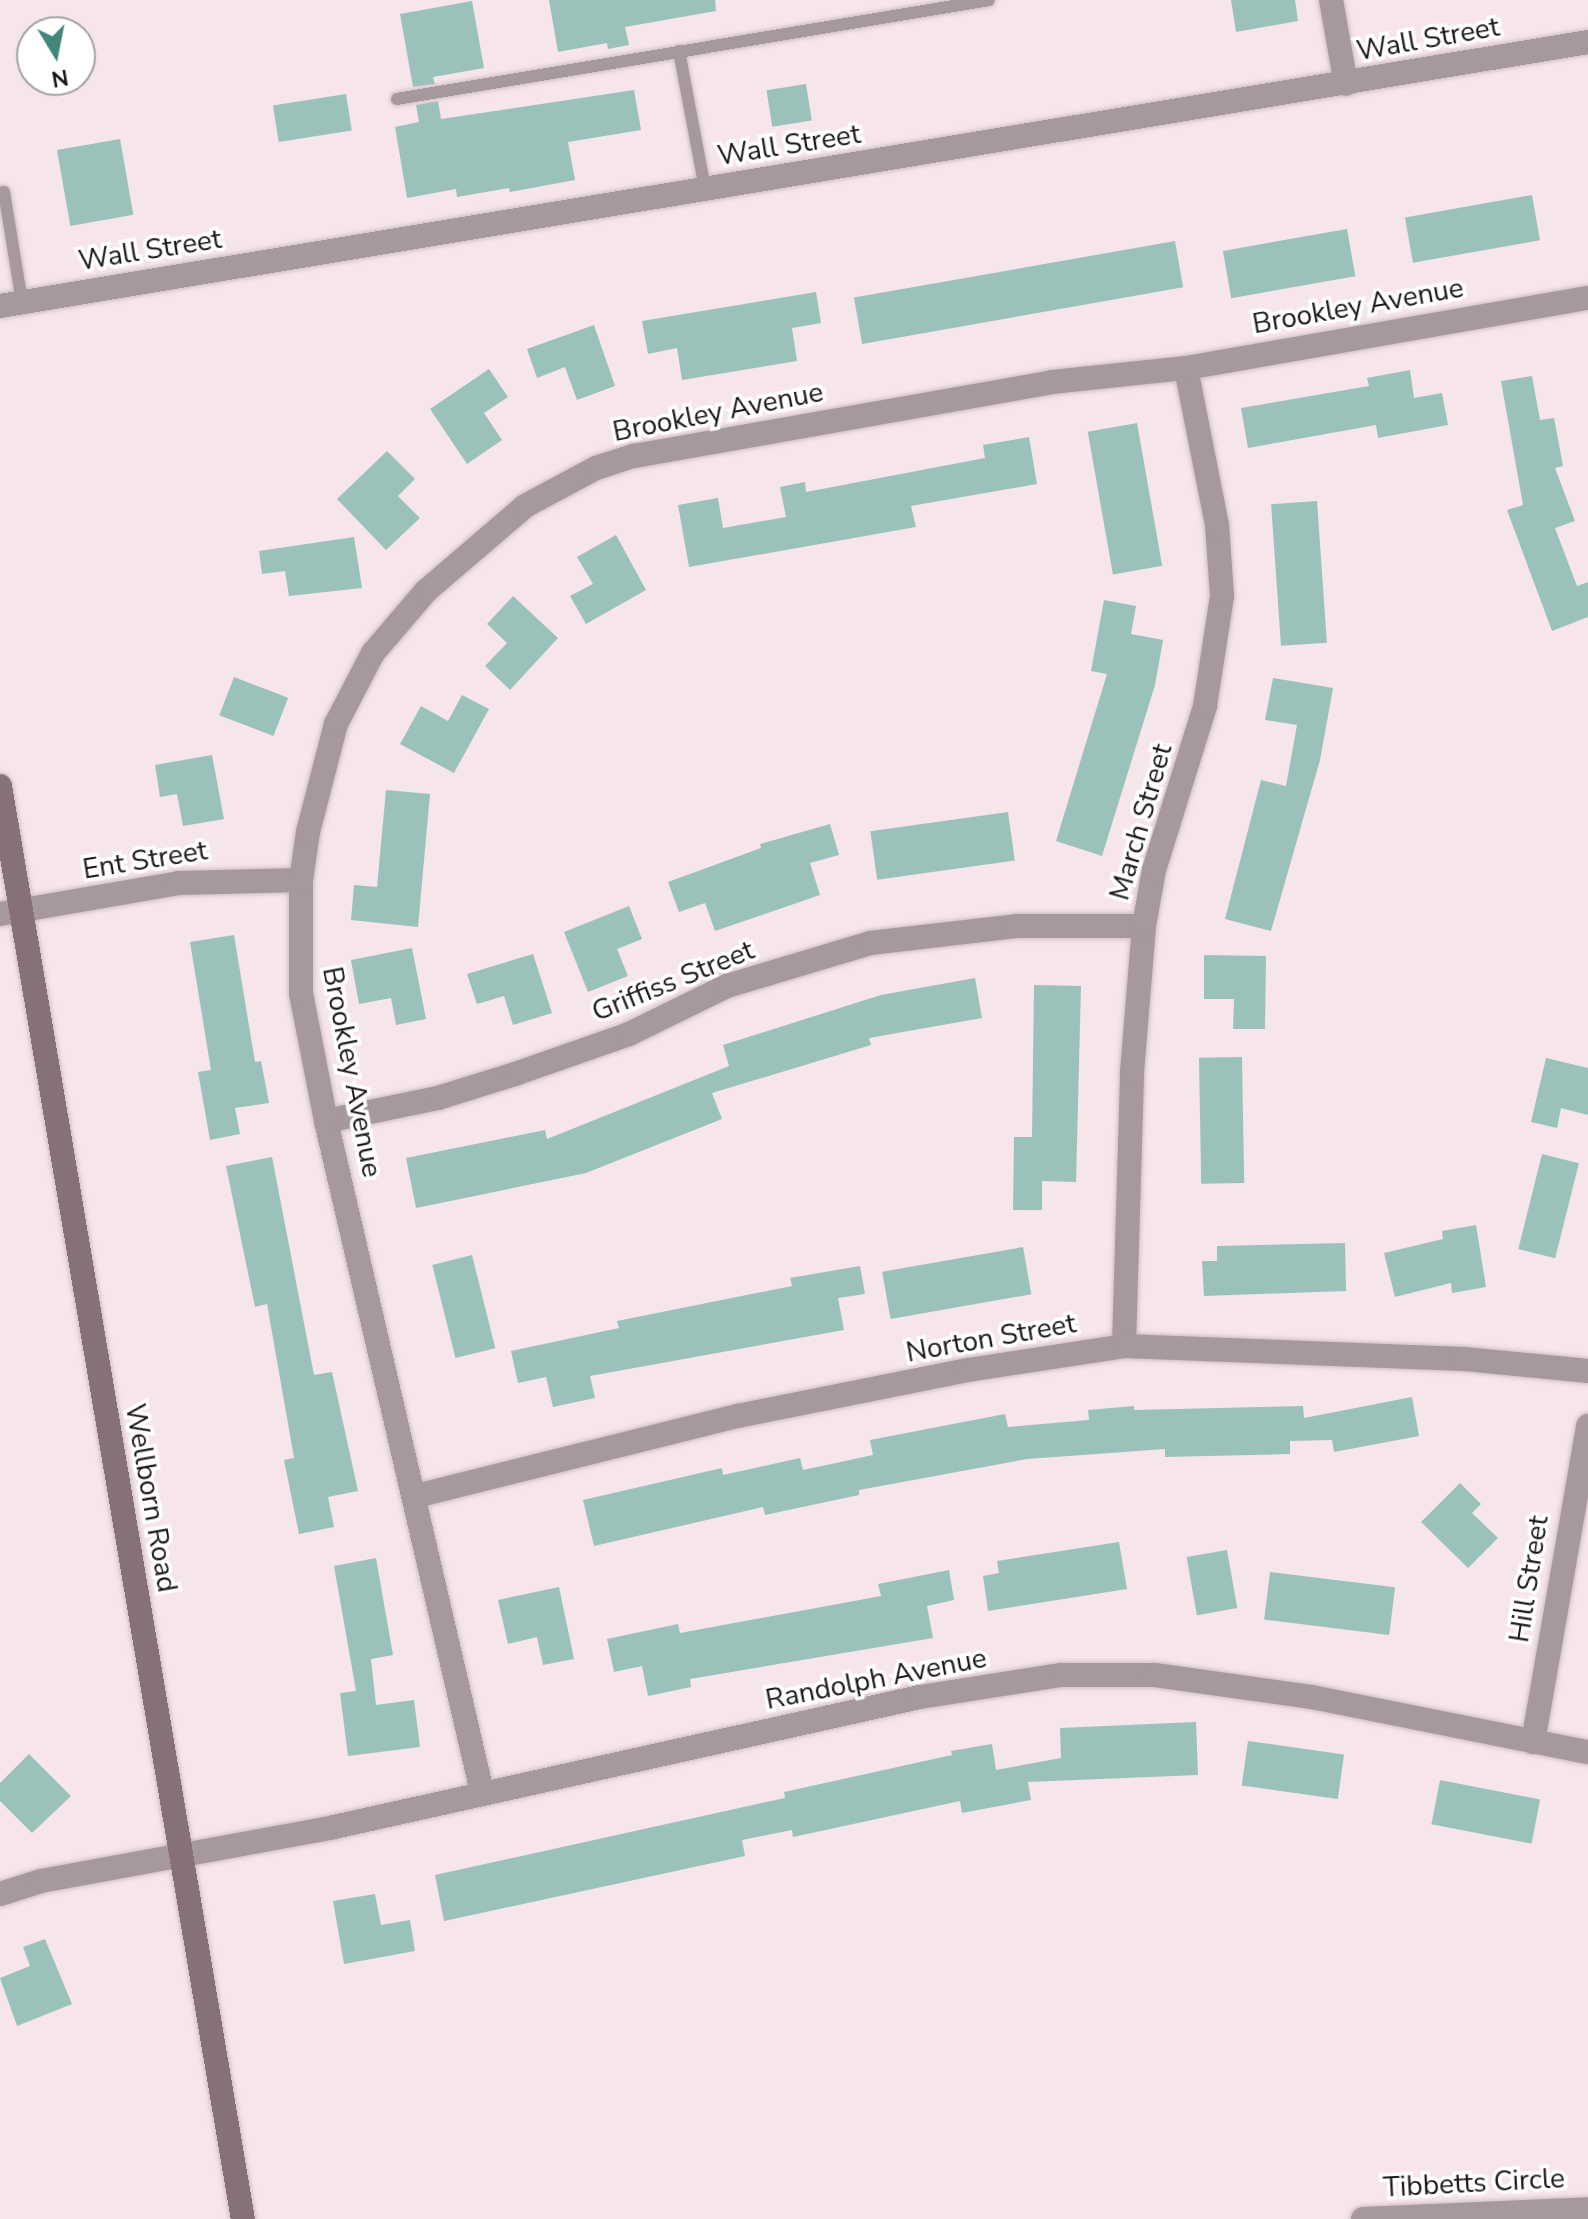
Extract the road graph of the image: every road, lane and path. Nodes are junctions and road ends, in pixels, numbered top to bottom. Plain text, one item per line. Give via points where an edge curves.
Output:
1 (989, 0) edge
2 (1331, 0) edge
3 (1588, 42) edge
4 (679, 51) junction
5 (1346, 84) junction
6 (397, 99) dead end
7 (705, 189) junction
8 (0, 193) edge
9 (1587, 301) edge
10 (11, 304) edge
11 (1186, 368) junction
12 (0, 786) edge
13 (301, 880) junction
14 (11, 912) edge
15 (1144, 926) junction
16 (326, 1121) junction
17 (1124, 1346) junction
18 (1588, 1371) edge
19 (1588, 1426) edge
20 (416, 1496) junction
21 (1533, 1742) junction
22 (1588, 1752) edge
23 (482, 1792) junction
24 (181, 1857) junction
25 (0, 1894) edge
26 (1588, 2209) edge
27 (243, 2219) edge
28 (1363, 2219) edge

1 - 4 lane
2 - 5 street
3 - 5 street, Wall Street
4 - 6 lane
4 - 7 lane
5 - 7 street, Wall Street
7 - 10 street, Wall Street
8 - 10 lane via 4,192
9 - 11 street, Brookley Avenue
11 - 13 street, Brookley Avenue via 1052,382 634,456 559,485 493,531 426,591 373,653 336,724 323,762
11 - 15 street, March Street via 1217,525 1222,596 1205,706 1154,870
12 - 14 street, Wellborn Road
13 - 14 street, Ent Street via 179,883
13 - 16 street, Brookley Avenue via 301,993
14 - 24 street, Wellborn Road
15 - 16 street, Griffiss Street via 1016,926 870,943 727,986 629,1034 503,1078 438,1098
15 - 17 street, March Street via 1132,1072
16 - 20 street, Brookley Avenue
17 - 18 street, Norton Street via 1464,1359
17 - 20 street, Norton Street via 968,1370 738,1416
19 - 21 street, Hill Street
20 - 23 street, Brookley Avenue
21 - 22 street, Randolph Avenue
21 - 23 street, Randolph Avenue via 1312,1697 1171,1677 1061,1675 920,1697
23 - 24 street, Randolph Avenue
24 - 25 street, Randolph Avenue via 41,1881
24 - 27 street, Wellborn Road
26 - 28 street, Tibbetts Circle

